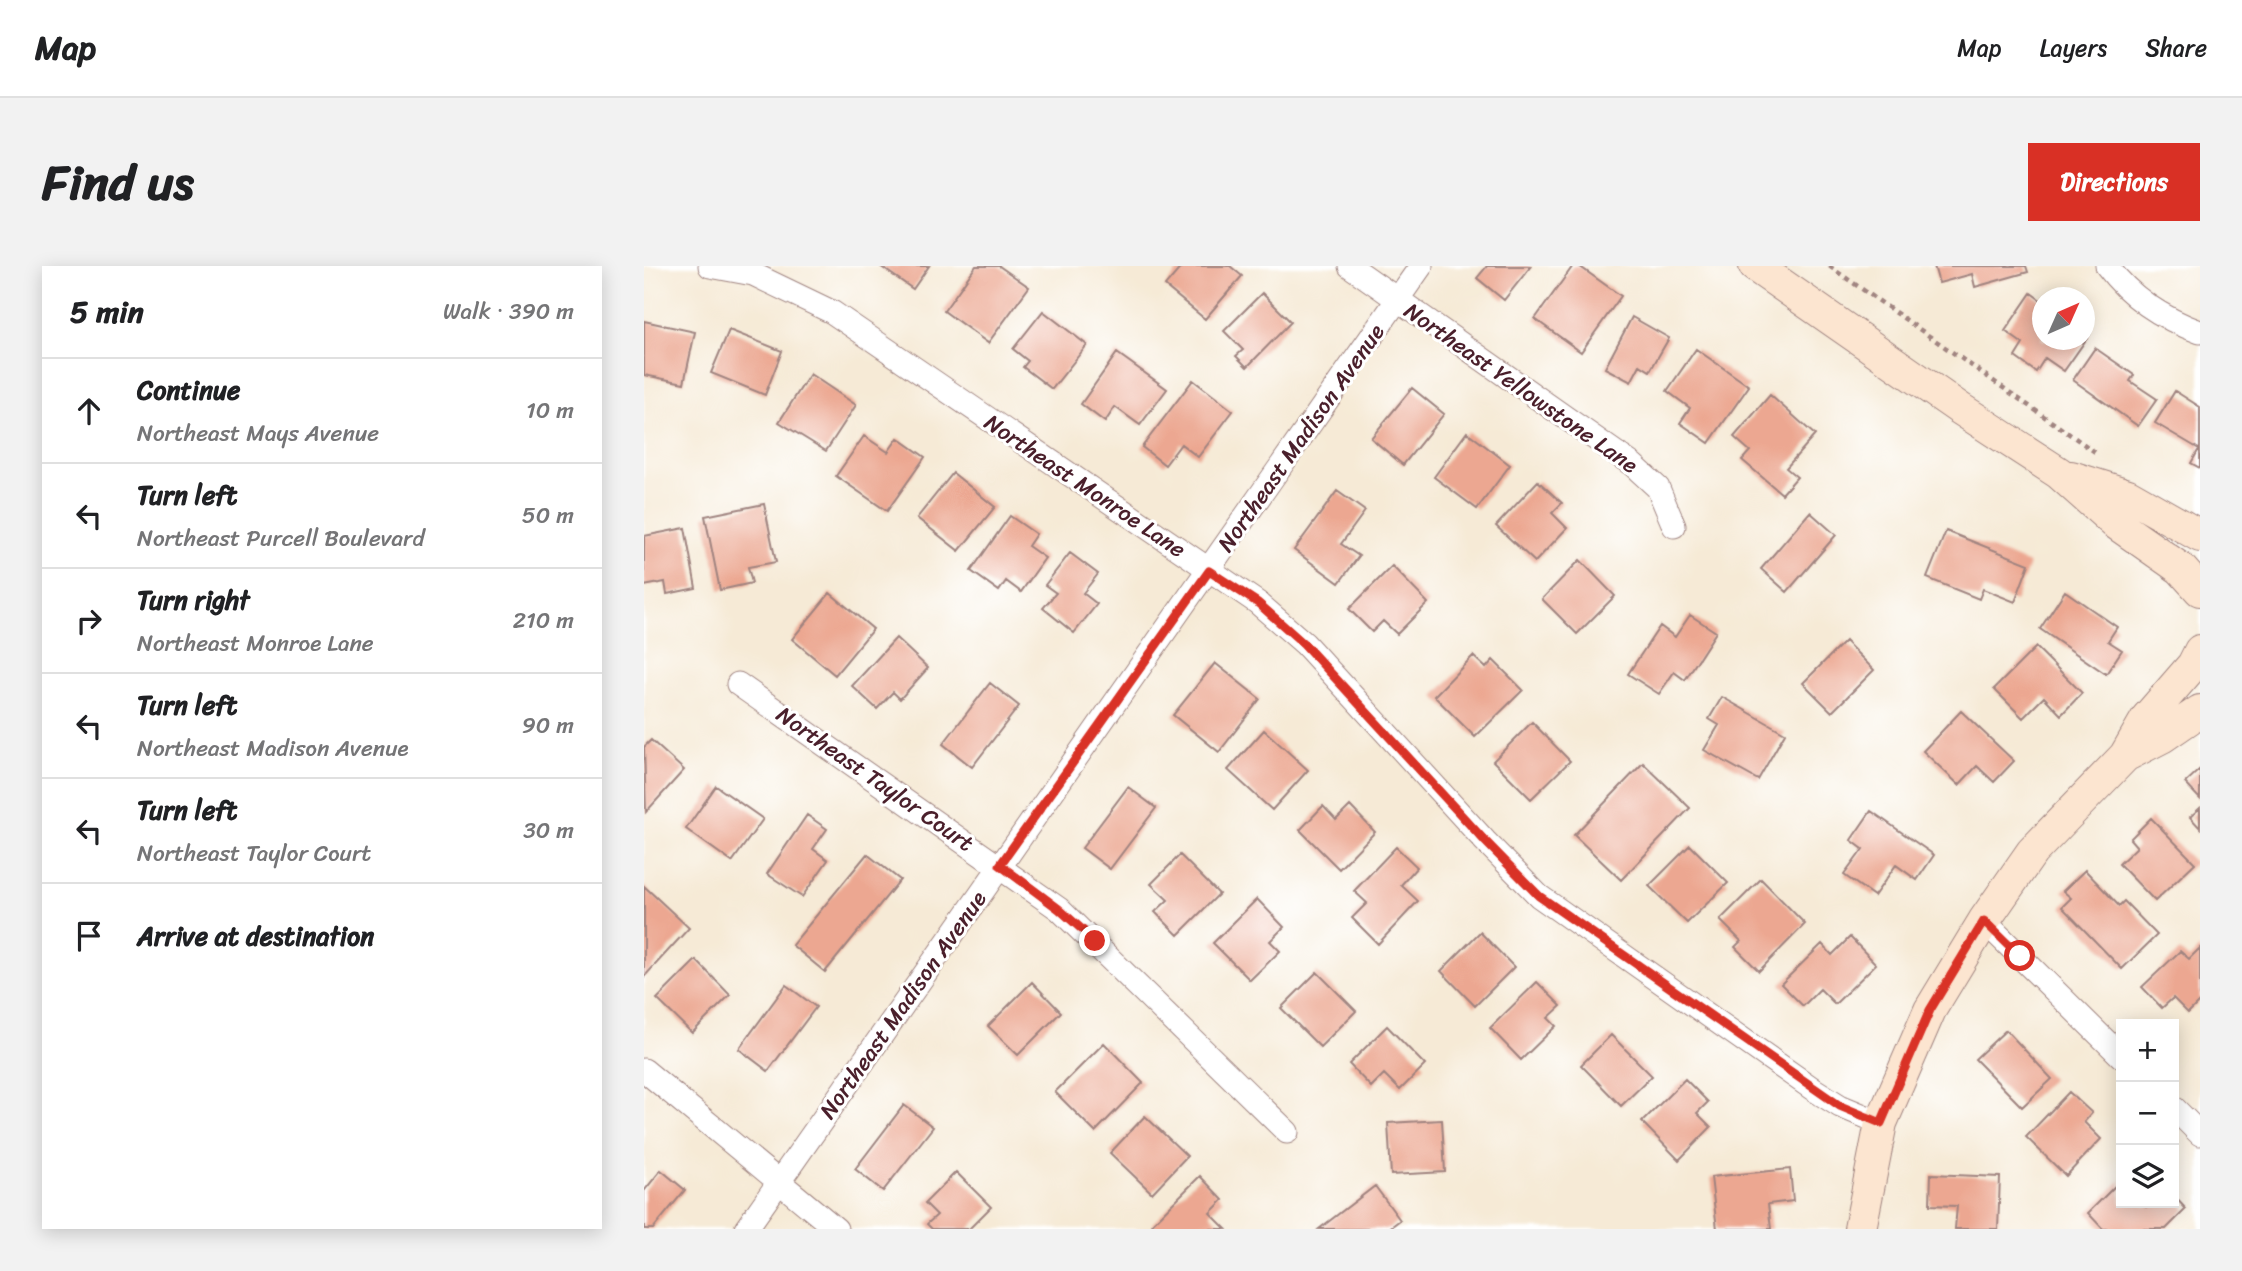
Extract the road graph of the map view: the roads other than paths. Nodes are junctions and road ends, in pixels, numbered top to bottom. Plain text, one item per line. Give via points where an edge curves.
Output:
1 (710, 266) edge
2 (1350, 266) edge
3 (1421, 266) edge
4 (1755, 266) edge
5 (2107, 266) edge
6 (1398, 300) junction
7 (2200, 332) edge
8 (2059, 473) junction
9 (1674, 526) dead end
10 (2200, 536) edge
11 (1209, 571) junction
12 (2200, 590) edge
13 (2200, 652) edge
14 (738, 684) dead end
15 (2200, 710) edge
16 (2125, 756) junction
17 (1000, 865) junction
18 (1984, 921) junction
19 (2116, 1051) edge
20 (644, 1070) edge
21 (2179, 1113) edge
22 (1881, 1123) junction
23 (1287, 1132) dead end
24 (2200, 1134) edge
25 (779, 1184) junction
26 (746, 1229) edge
27 (836, 1229) edge
28 (1860, 1229) edge

1 - 11 street, Northeast Monroe Lane via 753,274 832,312
2 - 6 street, Northeast Yellowstone Lane
3 - 6 street, Northeast Madison Avenue
4 - 8 street
5 - 7 street via 2146,304
6 - 9 street, Northeast Yellowstone Lane via 1633,465 1658,488
6 - 11 street, Northeast Madison Avenue
8 - 10 street via 2128,495
8 - 12 street via 2114,522 2181,569
11 - 17 street, Northeast Madison Avenue
11 - 22 street, Northeast Monroe Lane via 1258,603 1304,644 1539,896 1813,1089
13 - 16 street via 2147,718
14 - 17 street, Northeast Taylor Court
15 - 16 street
16 - 18 street via 2032,852
17 - 23 street, Northeast Taylor Court via 1095,941
17 - 25 street, Northeast Madison Avenue
18 - 19 street
18 - 22 street via 1930,1010
20 - 25 street
21 - 24 street
22 - 28 street
25 - 26 street, Northeast Madison Avenue
25 - 27 street

